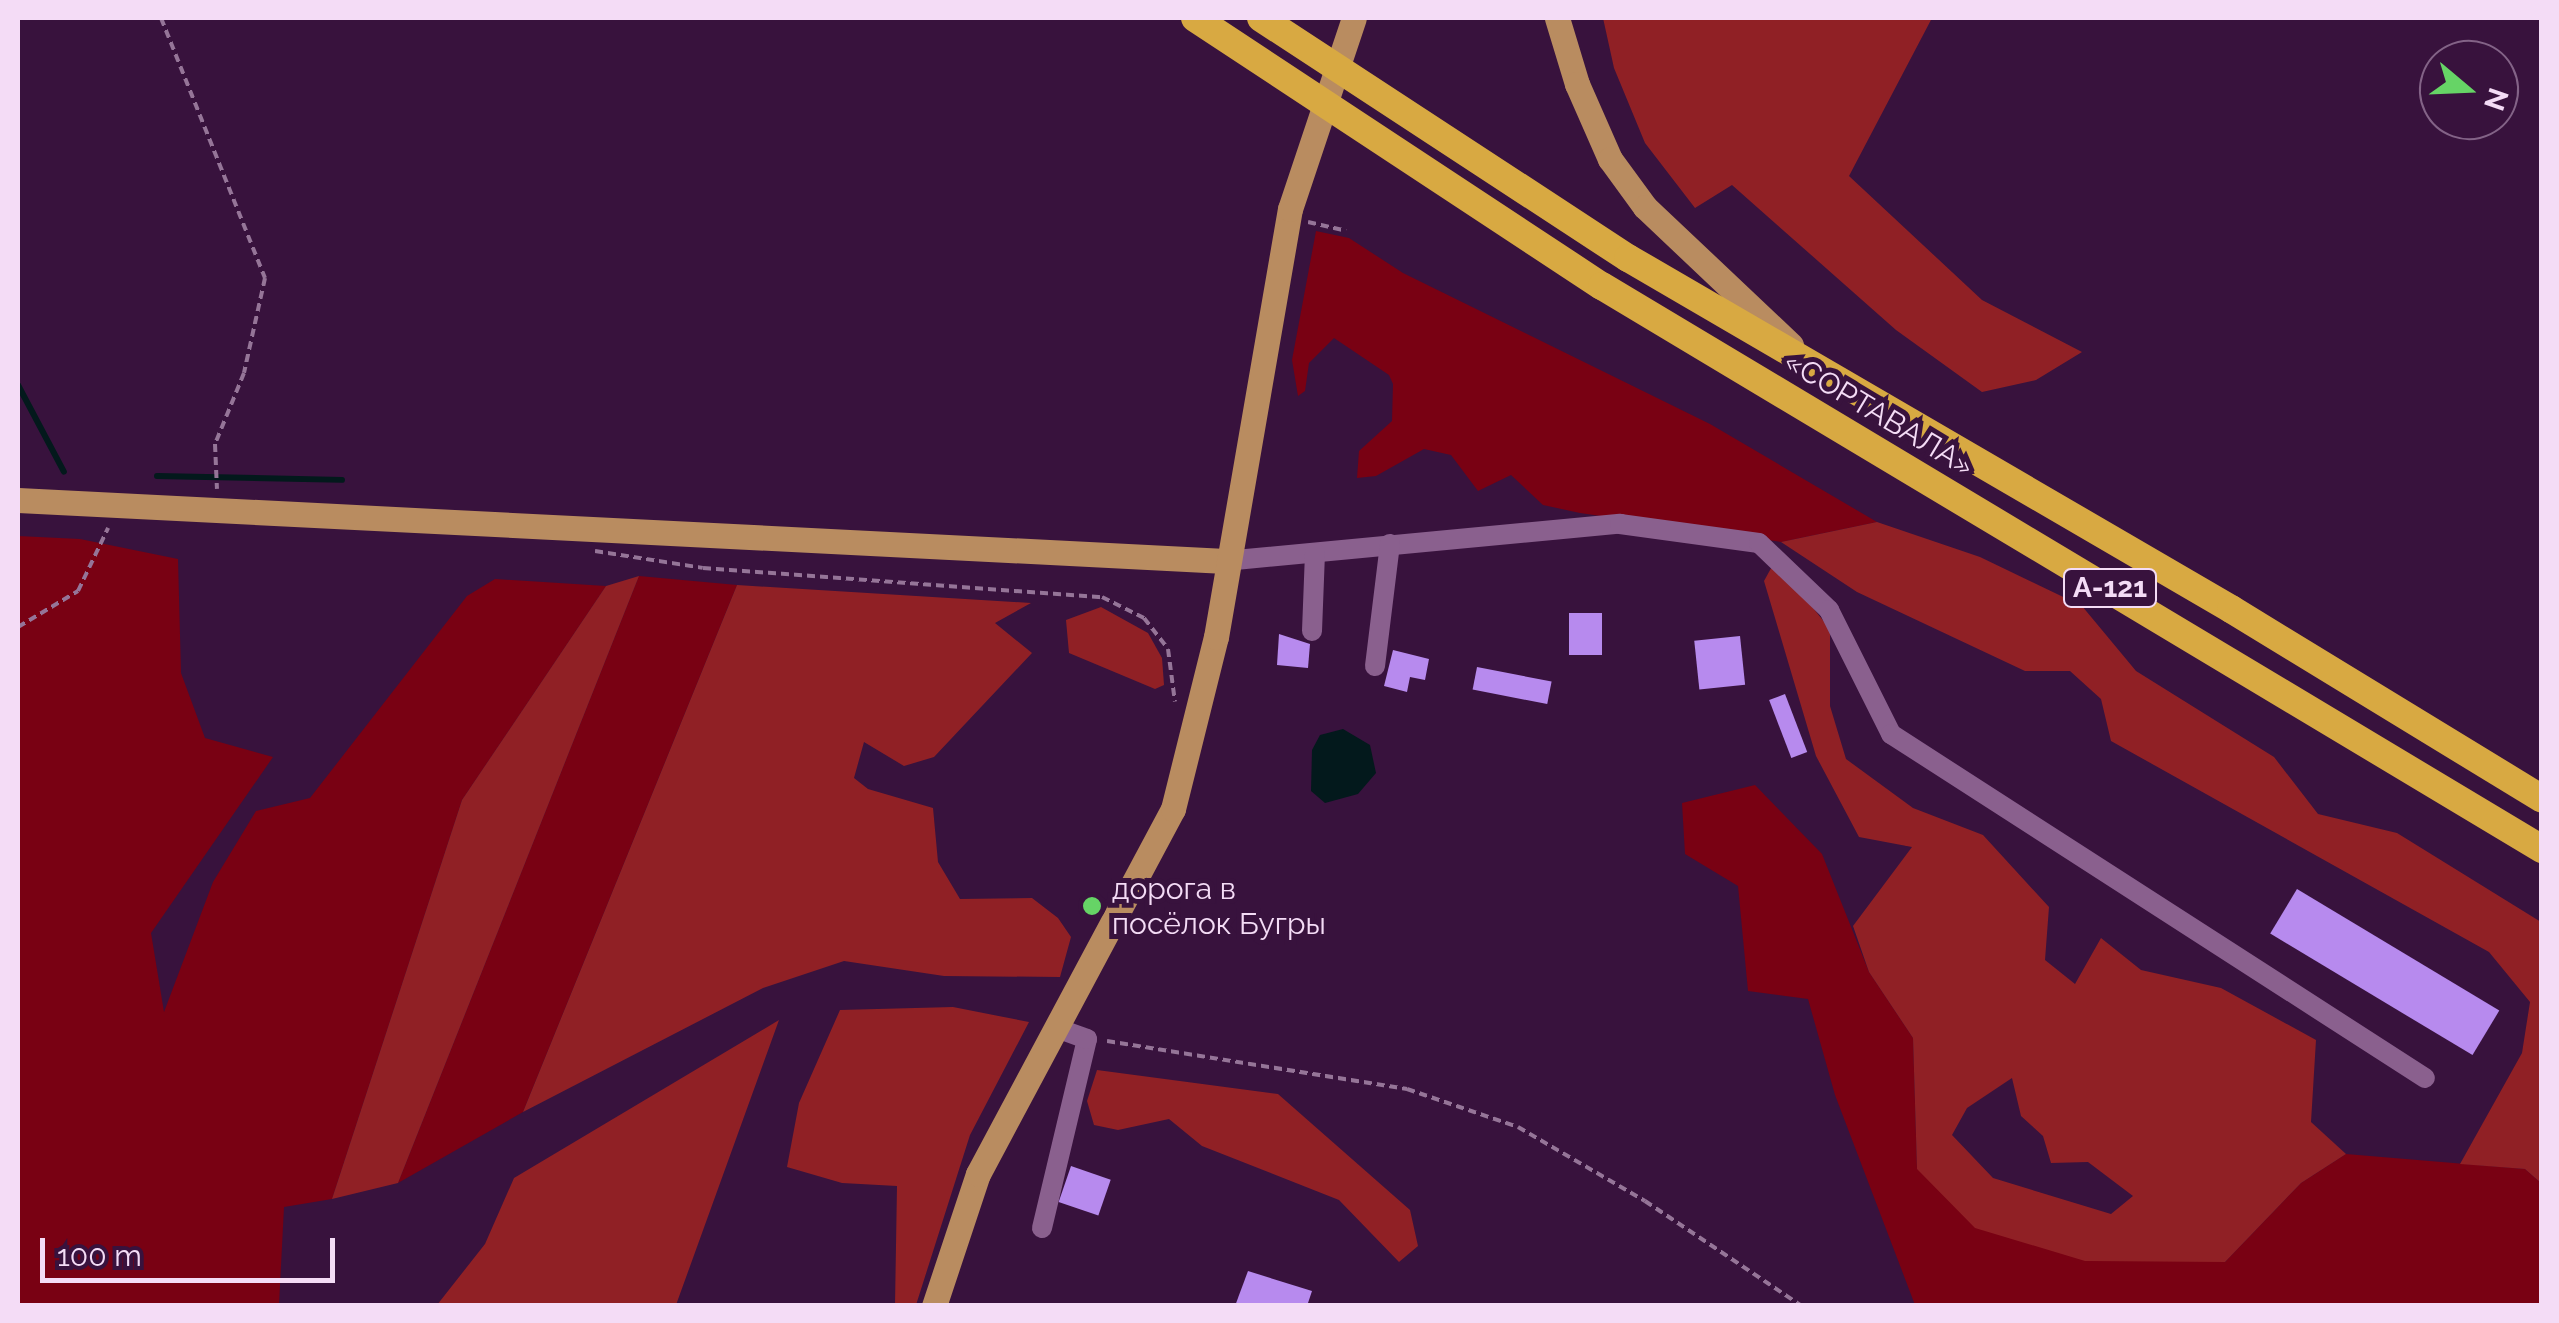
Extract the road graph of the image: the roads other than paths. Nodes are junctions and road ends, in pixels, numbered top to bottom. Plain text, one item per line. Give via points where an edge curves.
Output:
1 (1194, 18) edge
2 (1261, 18) edge
3 (1354, 18) edge
4 (1557, 18) edge
5 (1809, 362) junction
6 (18, 500) edge
7 (1390, 544) junction
8 (1315, 553) junction
9 (1225, 561) junction
10 (1312, 631) dead end
11 (1375, 666) dead end
12 (2542, 799) edge
13 (2542, 849) edge
14 (1057, 1028) junction
15 (2425, 1078) dead end
16 (1042, 1228) dead end
17 (934, 1306) edge

1 - 13 highway, «СОРТАВАЛА» / А-121 via 1616,295
2 - 5 highway, «СОРТАВАЛА» / А-121 via 1514,187
3 - 9 main road via 1289,214
4 - 5 main road via 1610,159 1645,208
5 - 12 highway, «СОРТАВАЛА» / А-121
6 - 9 main road
7 - 8 street
7 - 11 street
7 - 15 street via 1620,524 1759,543 1828,610 1891,734
8 - 9 street
8 - 10 street
9 - 14 main road via 1202,710 1173,810
14 - 16 street via 1087,1040
14 - 17 main road via 978,1174

